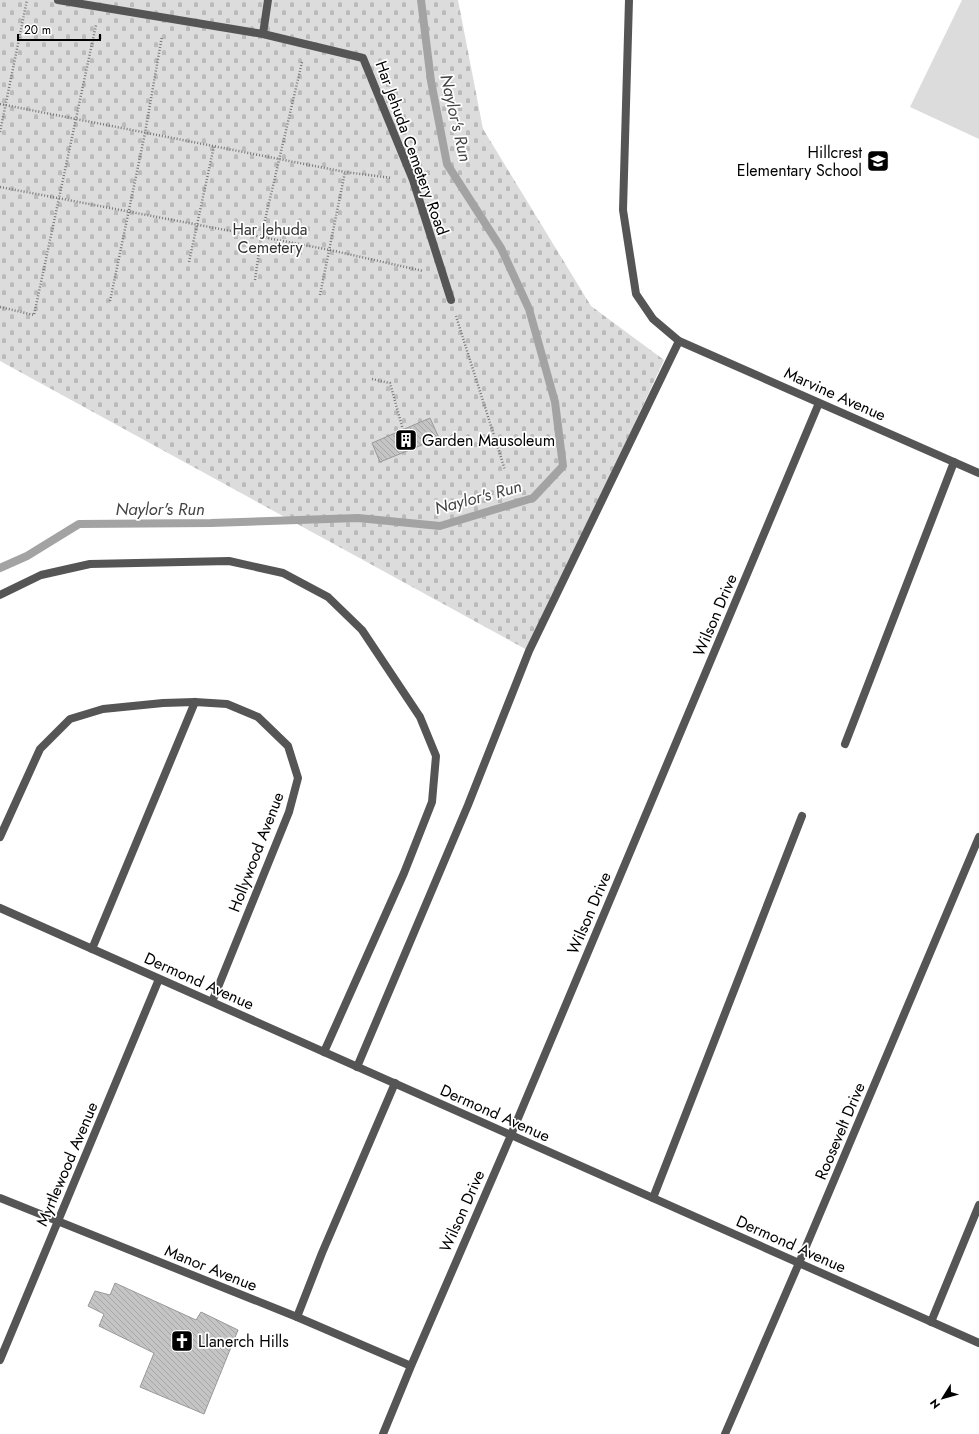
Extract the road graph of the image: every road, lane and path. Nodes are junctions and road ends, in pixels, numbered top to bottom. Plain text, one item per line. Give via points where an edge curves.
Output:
1 (27, 0) edge
2 (61, 0) edge
3 (268, 0) edge
4 (629, 0) edge
5 (100, 7) junction
6 (165, 18) junction
7 (263, 34) junction
8 (306, 44) junction
9 (0, 104) edge
10 (6, 105) junction
11 (75, 119) junction
12 (0, 132) edge
13 (145, 133) junction
14 (214, 146) junction
15 (279, 159) junction
16 (345, 172) junction
17 (413, 180) junction
18 (0, 187) edge
19 (59, 198) junction
20 (128, 211) junction
21 (197, 224) junction
22 (262, 237) junction
23 (330, 250) junction
24 (189, 262) dead end
25 (443, 275) junction
26 (254, 280) dead end
27 (320, 296) dead end
28 (110, 300) dead end
29 (451, 300) joint
30 (0, 307) edge
31 (679, 341) junction
32 (372, 379) dead end
33 (819, 403) junction
34 (403, 430) dead end
35 (954, 462) junction
36 (505, 470) dead end
37 (979, 473) edge
38 (0, 595) edge
39 (194, 702) junction
40 (845, 744) dead end
41 (802, 816) dead end
42 (979, 837) edge
43 (0, 838) edge
44 (0, 908) edge
45 (92, 949) junction
46 (159, 978) junction
47 (212, 1002) junction
48 (324, 1052) junction
49 (358, 1067) junction
50 (395, 1083) junction
51 (511, 1135) junction
52 (0, 1198) edge
53 (653, 1198) junction
54 (979, 1205) edge
55 (58, 1222) junction
56 (800, 1263) junction
57 (297, 1317) junction
58 (931, 1322) junction
59 (979, 1343) edge
60 (0, 1360) edge
61 (410, 1366) junction
62 (383, 1434) edge
63 (725, 1434) edge

1 - 10 path
2 - 5 street, Har Jehuda Cemetery Road
3 - 7 street
4 - 31 street, Marvine Avenue via 623,210 636,294 653,319
5 - 6 street, Har Jehuda Cemetery Road
5 - 11 path
6 - 7 street, Har Jehuda Cemetery Road
6 - 13 path
7 - 8 street, Har Jehuda Cemetery Road
8 - 15 path
8 - 17 street, Har Jehuda Cemetery Road via 363,58
9 - 10 path
10 - 11 path
10 - 12 path
11 - 13 path
11 - 19 path
13 - 14 path
13 - 20 path
14 - 15 path
14 - 21 path
15 - 16 path
15 - 22 path
16 - 17 path
16 - 23 path
17 - 25 street, Har Jehuda Cemetery Road
18 - 19 path
19 - 20 path
19 - 30 path via 34,315
20 - 21 path
20 - 28 path
21 - 22 path
21 - 24 path
22 - 23 path
22 - 26 path
23 - 25 path
23 - 27 path
25 - 29 street, Har Jehuda Cemetery Road
29 - 36 path
31 - 33 street, Marvine Avenue
31 - 49 street via 529,651 468,805
32 - 34 path via 390,383
33 - 35 street, Marvine Avenue
33 - 51 street, Wilson Drive
35 - 37 street, Marvine Avenue
35 - 40 street
38 - 48 street via 41,575 90,564 229,561 283,573 328,597 362,630 420,717 436,756 432,802 404,873
39 - 43 street, Hollywood Avenue via 103,709 70,719 40,749
39 - 45 street
39 - 47 street, Hollywood Avenue via 227,704 258,717 288,746 298,778 289,812
41 - 53 street
42 - 56 street, Roosevelt Drive
44 - 45 street, Dermond Avenue
45 - 46 street, Dermond Avenue
46 - 47 street, Dermond Avenue
46 - 55 street, Myrtlewood Avenue
47 - 48 street, Dermond Avenue
48 - 49 street, Dermond Avenue
49 - 50 street, Dermond Avenue
50 - 51 street, Dermond Avenue
50 - 57 street
51 - 53 street, Dermond Avenue
51 - 61 street, Wilson Drive
52 - 55 street, Manor Avenue
53 - 56 street, Dermond Avenue
54 - 58 street
55 - 57 street, Manor Avenue
55 - 60 street, Myrtlewood Avenue
56 - 58 street, Dermond Avenue
56 - 63 street, Roosevelt Drive
57 - 61 street, Manor Avenue
58 - 59 street, Dermond Avenue
61 - 62 street, Wilson Drive

